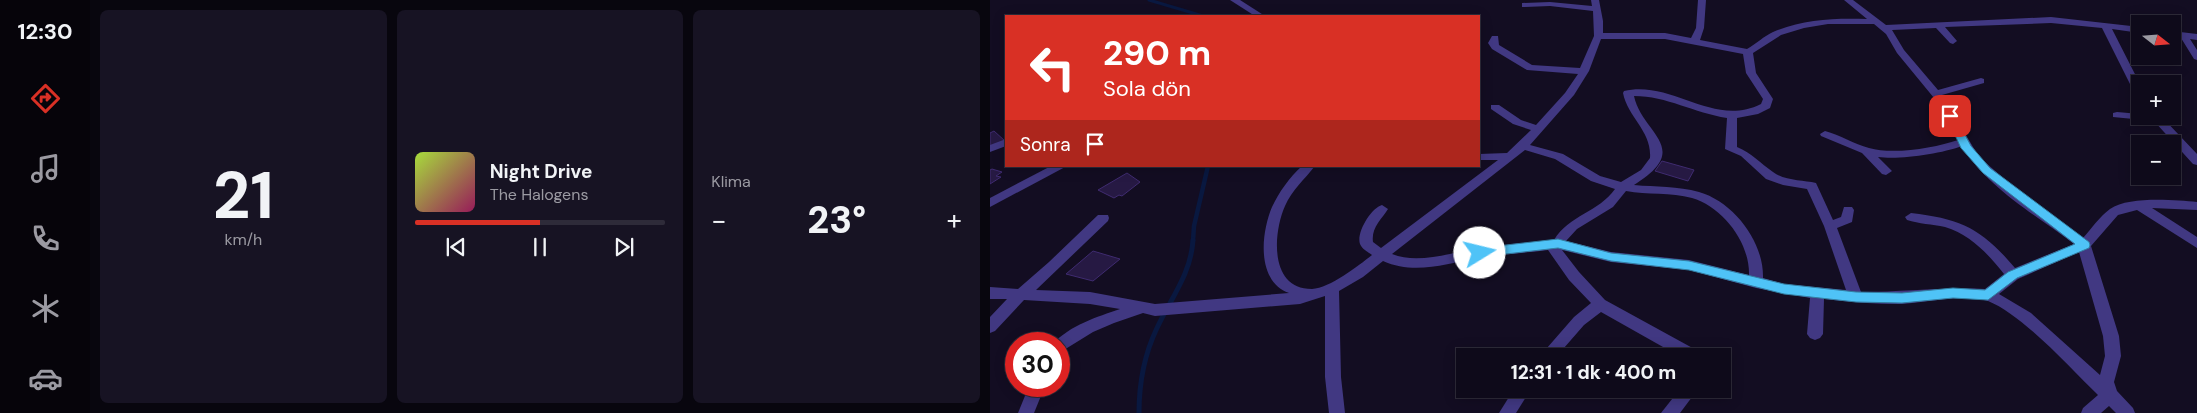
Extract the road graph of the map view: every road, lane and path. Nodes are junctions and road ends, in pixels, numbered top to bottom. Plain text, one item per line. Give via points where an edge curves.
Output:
1 (1234, 0) edge
2 (1702, 0) edge
3 (1851, 1) edge
4 (1535, 2) edge
5 (1525, 5) dead end
6 (1596, 5) edge
7 (1259, 15) edge
8 (1882, 25) junction
9 (2105, 25) junction
10 (1939, 26) junction
11 (2131, 29) edge
12 (1598, 36) junction
13 (2181, 36) edge
14 (2184, 36) junction
15 (2197, 37) edge
16 (1495, 38) dead end
17 (1953, 42) dead end
18 (1694, 43) junction
19 (1748, 52) junction
20 (2197, 57) edge
21 (1584, 71) junction
22 (2131, 76) edge
23 (1981, 81) dead end
24 (1935, 94) junction
25 (1495, 107) dead end
26 (2117, 115) dead end
27 (1732, 116) junction
28 (2131, 116) edge
29 (2163, 125) edge
30 (1539, 129) junction
31 (1825, 134) dead end
32 (1005, 142) edge
33 (1963, 142) junction
34 (1524, 146) junction
35 (990, 148) edge
36 (1866, 151) junction
37 (1510, 156) junction
38 (1480, 158) edge
39 (2197, 161) edge
40 (1059, 167) edge
41 (1309, 167) edge
42 (1886, 171) dead end
43 (1623, 187) junction
44 (990, 203) edge
45 (2138, 205) junction
46 (2197, 206) edge
47 (1382, 209) dead end
48 (1848, 210) dead end
49 (1911, 217) dead end
50 (1103, 218) dead end
51 (1830, 226) junction
52 (2197, 243) edge
53 (1558, 244) junction
54 (2084, 245) junction
55 (1380, 255) junction
56 (2013, 275) junction
57 (1756, 283) junction
58 (1332, 288) junction
59 (990, 293) edge
60 (1817, 293) junction
61 (1020, 294) junction
62 (1312, 294) junction
63 (1988, 295) junction
64 (1856, 297) junction
65 (1600, 304) junction
66 (1150, 309) junction
67 (990, 327) edge
68 (1814, 334) dead end
69 (1070, 337) edge
70 (1555, 348) edge
71 (1678, 348) edge
72 (2110, 396) junction
73 (1033, 397) edge
74 (1517, 398) edge
75 (1682, 398) edge
76 (1026, 413) edge
77 (1337, 413) edge
78 (1507, 413) edge
79 (1669, 413) edge
80 (2089, 413) edge
81 (2127, 413) edge

1 - 7 street
2 - 18 street via 1700,28
3 - 8 street
4 - 5 street
4 - 6 street
6 - 12 street
8 - 10 street
8 - 19 street via 1834,20 1808,23 1776,34
8 - 24 street
9 - 10 street via 1999,20
9 - 11 street
9 - 22 street
10 - 17 street
12 - 18 street via 1665,36
12 - 21 street
13 - 14 street
14 - 15 street
14 - 20 street
16 - 21 street via 1495,47 1524,66 1540,70
18 - 19 street
19 - 27 street via 1750,72 1758,88 1768,98 1756,112
21 - 30 street via 1569,95
23 - 24 street
24 - 33 street
25 - 30 street via 1517,122
26 - 28 street
27 - 43 street via 1695,108 1668,97 1628,93 1632,108 1649,128 1656,151 1646,172
27 - 51 street via 1731,149 1745,154 1770,176 1812,186
29 - 39 street
30 - 34 street
31 - 36 street
32 - 35 street
33 - 36 street via 1900,155
33 - 54 street via 1975,159 2004,185
34 - 37 street
34 - 43 street via 1551,154 1592,177
36 - 42 street
37 - 38 street
37 - 55 street
40 - 44 street
41 - 62 street via 1284,194 1276,213 1270,244 1272,264 1278,277 1287,286
43 - 53 street via 1610,204 1580,220
43 - 57 street via 1687,193 1712,203 1738,229 1752,249 1757,266
45 - 46 street
45 - 52 street
45 - 54 street via 2114,212
47 - 55 street via 1366,236 1367,244
48 - 51 street via 1847,219
49 - 56 street via 1938,220 1974,234
50 - 61 street
51 - 64 street
53 - 55 street via 1428,263 1400,263
53 - 57 street via 1611,257 1689,265
53 - 65 street via 1555,250 1564,264
54 - 56 street
54 - 72 street via 2111,336 2113,356 2106,382
55 - 58 street
56 - 63 street
57 - 60 street
58 - 62 street
58 - 77 street via 1333,377
59 - 61 street
60 - 64 street
60 - 68 street
61 - 66 street via 1090,298
61 - 67 street
62 - 66 street via 1300,298
63 - 64 street via 1963,292 1902,298
63 - 72 street via 2010,304 2026,316
65 - 70 street
65 - 71 street
66 - 69 street via 1099,321
72 - 80 street
72 - 81 street
73 - 76 street
74 - 78 street
75 - 79 street

